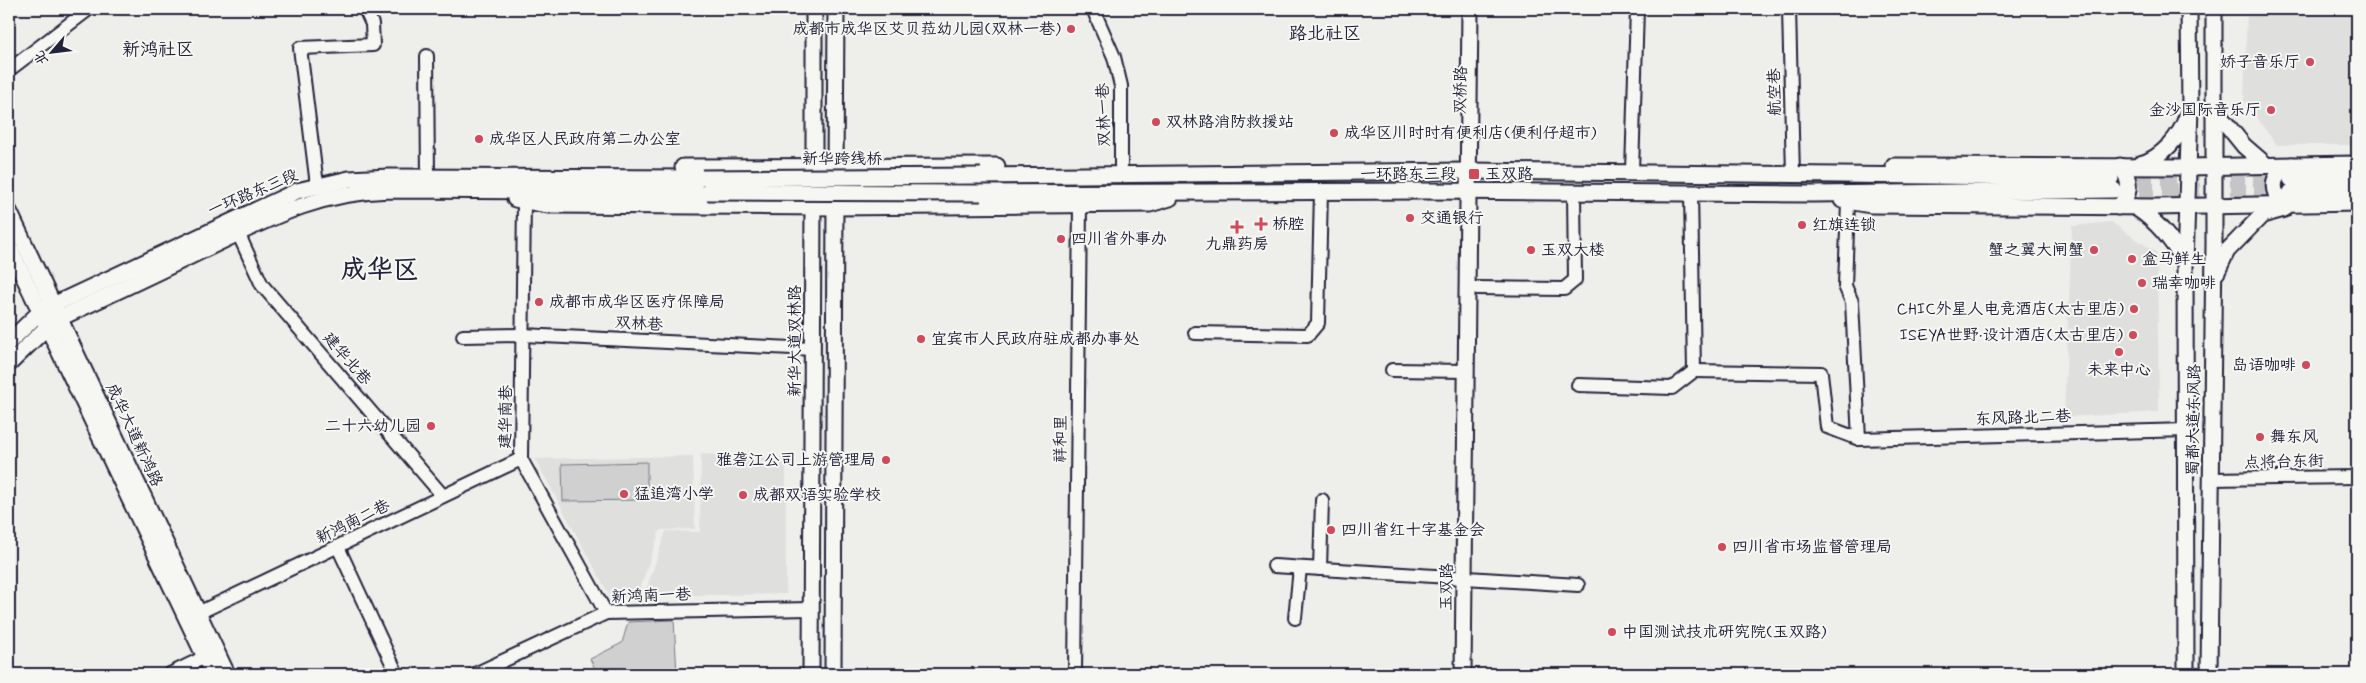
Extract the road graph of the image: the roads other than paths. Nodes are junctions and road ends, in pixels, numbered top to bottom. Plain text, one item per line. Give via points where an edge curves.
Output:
1 (89, 9) edge
2 (365, 9) edge
3 (814, 9) edge
4 (836, 9) edge
5 (1093, 9) edge
6 (1470, 9) edge
7 (1480, 9) edge
8 (1637, 9) edge
9 (1789, 9) edge
10 (2189, 9) edge
11 (2214, 9) edge
12 (427, 56) dead end
13 (9, 70) edge
14 (2190, 108) junction
15 (2214, 109) junction
16 (2357, 164) edge
17 (814, 166) junction
18 (835, 166) junction
19 (1121, 166) junction
20 (2213, 166) junction
21 (2266, 166) junction
22 (2188, 167) junction
23 (1473, 171) junction
24 (1632, 172) junction
25 (1183, 175) junction
26 (1793, 175) junction
27 (2118, 175) junction
28 (428, 178) junction
29 (2357, 178) edge
30 (316, 185) junction
31 (482, 185) junction
32 (705, 185) junction
33 (2293, 189) junction
34 (1321, 191) junction
35 (1473, 191) junction
36 (1574, 192) junction
37 (1691, 192) junction
38 (2357, 192) edge
39 (1183, 193) junction
40 (1814, 194) junction
41 (524, 200) junction
42 (1848, 202) junction
43 (2357, 203) edge
44 (1080, 204) junction
45 (2213, 205) junction
46 (2118, 206) junction
47 (2136, 206) junction
48 (2188, 206) junction
49 (813, 207) junction
50 (835, 208) junction
51 (9, 212) edge
52 (238, 234) junction
53 (9, 246) edge
54 (2185, 263) junction
55 (1477, 288) junction
56 (2213, 288) junction
57 (51, 312) junction
58 (47, 327) junction
59 (1195, 333) dead end
60 (523, 335) junction
61 (464, 336) dead end
62 (9, 342) edge
63 (813, 349) junction
64 (9, 364) edge
65 (1392, 370) dead end
66 (1466, 371) junction
67 (1694, 371) junction
68 (1578, 385) dead end
69 (2187, 430) junction
70 (1859, 439) junction
71 (521, 459) junction
72 (2357, 477) edge
73 (2211, 479) junction
74 (443, 496) junction
75 (1322, 500) dead end
76 (338, 547) junction
77 (1274, 566) dead end
78 (1300, 568) junction
79 (1320, 570) junction
80 (1469, 579) junction
81 (1578, 584) dead end
82 (811, 609) junction
83 (198, 613) junction
84 (606, 613) junction
85 (1295, 618) dead end
86 (205, 657) junction
87 (170, 674) edge
88 (213, 674) edge
89 (227, 674) edge
90 (398, 674) edge
91 (475, 674) edge
92 (811, 674) edge
93 (833, 674) edge
94 (1075, 674) edge
95 (1463, 674) edge
96 (1473, 674) edge
97 (2186, 674) edge
98 (2208, 674) edge

1 - 13 street
2 - 30 street via 372,24 373,45 300,48
3 - 17 main road, 新华大道双林路
4 - 18 main road
5 - 19 street, 双林一巷 via 1114,57 1122,86
6 - 23 main road, 双桥路
7 - 23 main road, 双桥路
8 - 24 street
9 - 26 street, 航空巷
10 - 14 main road, 蜀都大道东风路
11 - 15 main road, 蜀都大道东风路
12 - 28 street
14 - 22 main road, 蜀都大道东风路
14 - 27 main road via 2184,126 2164,150 2151,162
15 - 20 main road, 蜀都大道东风路
15 - 21 main road via 2244,146
16 - 33 main road
17 - 18 main road
17 - 31 main road via 560,168
17 - 49 main road, 新华大道双林路
18 - 19 main road
18 - 50 main road
19 - 25 main road
20 - 21 main road
20 - 22 main road
20 - 45 main road, 蜀都大道东风路
21 - 33 main road
22 - 27 main road
22 - 48 main road, 蜀都大道东风路
23 - 24 main road, 一环路东三段
23 - 25 main road, 一环路东三段
23 - 35 main road, 玉双路
24 - 26 main road, 一环路东三段
25 - 32 main road, 新华跨线桥, bridge via 981,176
26 - 27 main road, 一环路东三段
27 - 40 main road
27 - 46 main road via 2126,173 2129,184 2128,194
28 - 30 main road, 一环路东三段 via 367,178
28 - 31 main road, 一环路东三段
29 - 33 main road
30 - 57 main road, 一环路东三段 via 265,204
31 - 32 main road
31 - 41 main road
31 - 52 main road, 一环路东三段 via 350,192 302,205
32 - 39 main road, 新华跨线桥, bridge via 981,193
33 - 38 main road
33 - 43 main road
33 - 45 main road
33 - 56 main road via 2227,251 2219,264
34 - 35 main road, 一环路东三段
34 - 39 main road, 一环路东三段
34 - 59 street via 1318,323 1308,335
35 - 36 main road, 一环路东三段
35 - 55 main road, 玉双路
35 - 66 main road, 玉双路
36 - 37 main road, 一环路东三段
36 - 55 street via 1574,280 1564,290
37 - 40 main road, 一环路东三段
37 - 67 street
39 - 44 main road via 1150,204
40 - 42 main road
41 - 49 main road via 557,206
41 - 60 street, 建华南巷
42 - 46 main road via 1871,205
42 - 70 street via 1845,286 1852,302
44 - 50 main road
44 - 94 street, 祥和里
45 - 48 main road
45 - 56 main road, 蜀都大道东风路
46 - 47 main road
47 - 48 main road
47 - 54 main road via 2167,233
48 - 54 main road, 蜀都大道东风路
49 - 50 main road
49 - 63 main road, 新华大道双林路
50 - 93 main road
51 - 57 main road, 成华大道新鸿路
52 - 57 main road, 一环路东三段
52 - 74 street, 建华北巷 via 262,285
53 - 57 main road, 成华大道新鸿路
54 - 69 main road, 蜀都大道东风路
55 - 80 main road, 玉双路
56 - 73 main road, 蜀都大道东风路
57 - 58 main road, 成华大道新鸿路
57 - 62 main road
57 - 83 main road, 成华大道新鸿路
58 - 64 main road
58 - 86 main road, 成华大道新鸿路
60 - 61 street, 双林巷
60 - 63 street, 双林巷
60 - 71 street, 建华南巷
63 - 82 main road, 新华大道双林路
65 - 66 street
66 - 80 main road, 玉双路
67 - 68 street via 1672,388
67 - 70 street, 东风路北二巷 via 1822,373 1827,427
69 - 70 street, 东风路北二巷
69 - 97 main road, 蜀都大道东风路
71 - 74 street, 新鸿南二巷
71 - 84 street, 建华南巷
72 - 73 street, 点将台东街
73 - 98 main road, 蜀都大道东风路
74 - 76 street, 新鸿南二巷
75 - 79 street
76 - 83 street, 新鸿南二巷
76 - 90 street
77 - 78 street
78 - 79 street
78 - 85 street
79 - 80 street
80 - 81 street
80 - 95 main road, 玉双路
80 - 96 main road, 玉双路
82 - 84 street, 新鸿南一巷
82 - 92 main road, 新华大道双林路
83 - 89 main road, 成华大道新鸿路
84 - 91 street, 新鸿南一巷
86 - 87 street
86 - 88 main road, 成华大道新鸿路

